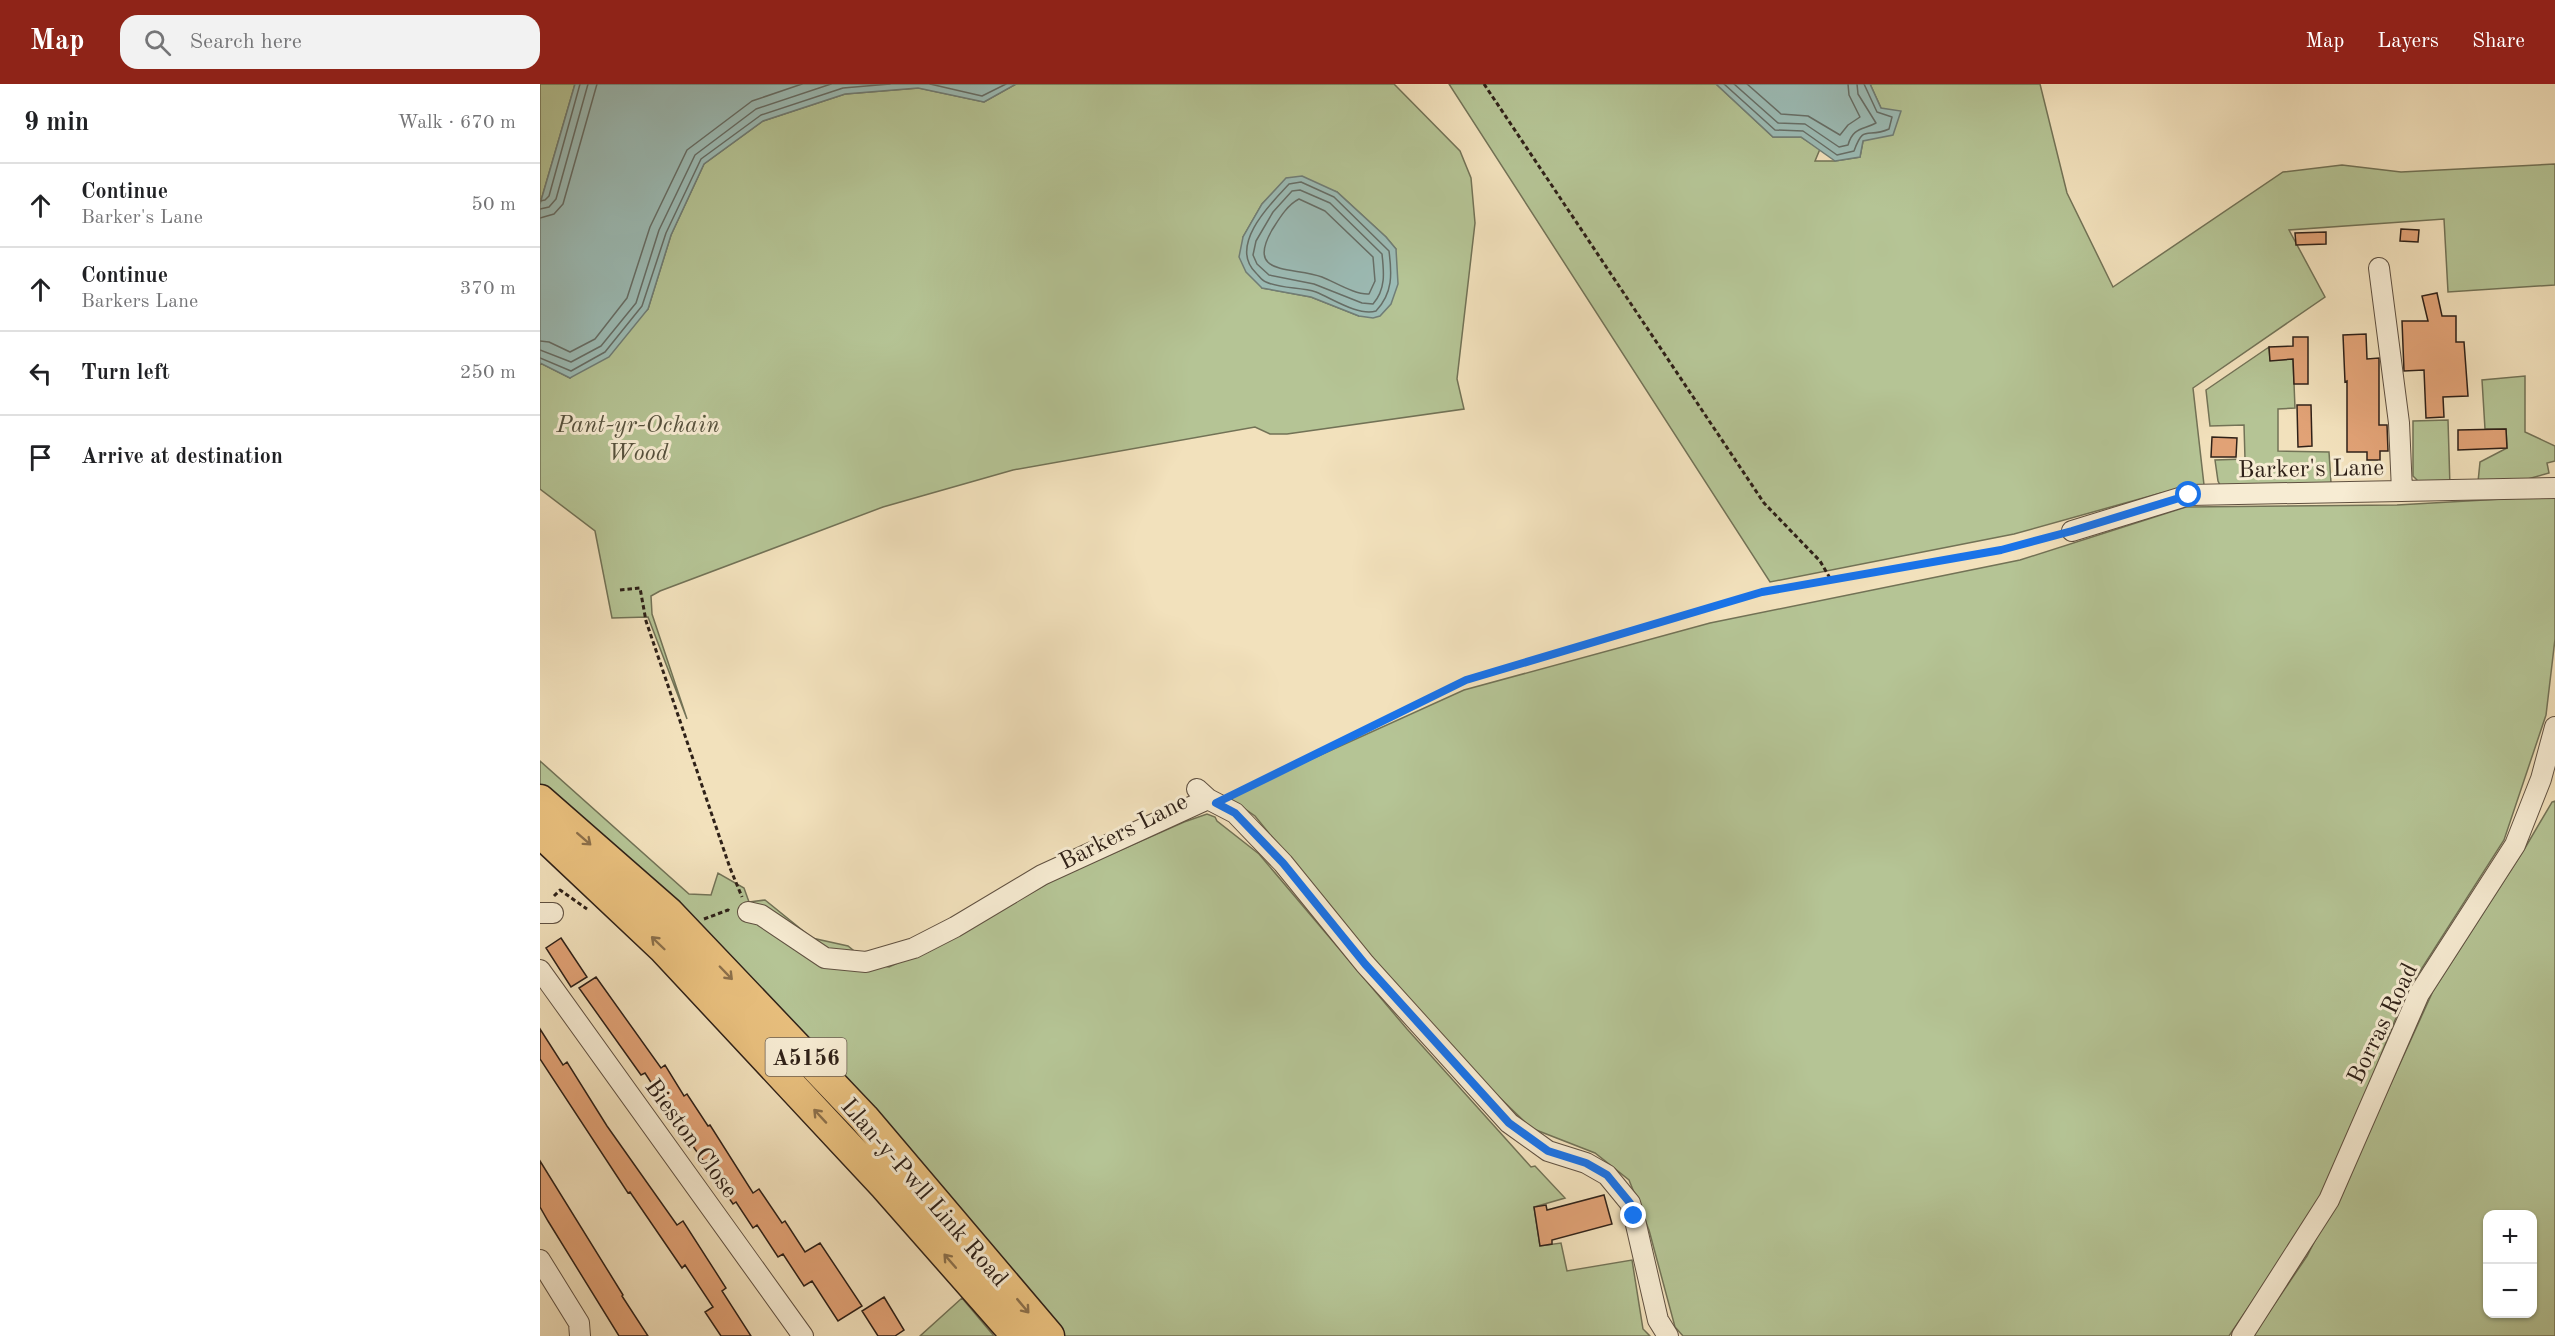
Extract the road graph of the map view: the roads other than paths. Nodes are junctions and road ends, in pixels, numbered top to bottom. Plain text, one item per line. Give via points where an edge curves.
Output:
1 (2379, 268) dead end
2 (2555, 489) edge
3 (2402, 491) junction
4 (2072, 531) road end
5 (2555, 727) edge
6 (540, 800) edge
7 (540, 832) edge
8 (742, 914) road end
9 (540, 970) edge
10 (540, 1260) edge
11 (580, 1336) edge
12 (803, 1336) edge
13 (1017, 1336) edge
14 (1049, 1336) edge
15 (1668, 1336) edge
16 (2242, 1336) edge

1 - 3 street via 2399,423
2 - 3 street, Barker's Lane
3 - 4 street, Barker's Lane via 2189,495
5 - 16 street, Borras Road via 2541,779 2515,845 2419,994 2329,1200
6 -> 14 highway, Llan-y-Pwll Link Road / A5156 via 681,927 864,1118
13 -> 7 highway, Llan-y-Pwll Link Road / A5156 via 885,1186 679,965
8 - 15 street via 761,915 825,958 866,962 914,948 1042,875 1207,797 1235,813 1283,863 1365,964 1509,1123 1548,1151 1599,1169 1623,1193 1634,1216 1658,1320
9 - 12 street, Bieston Close
10 - 11 street via 579,1323

